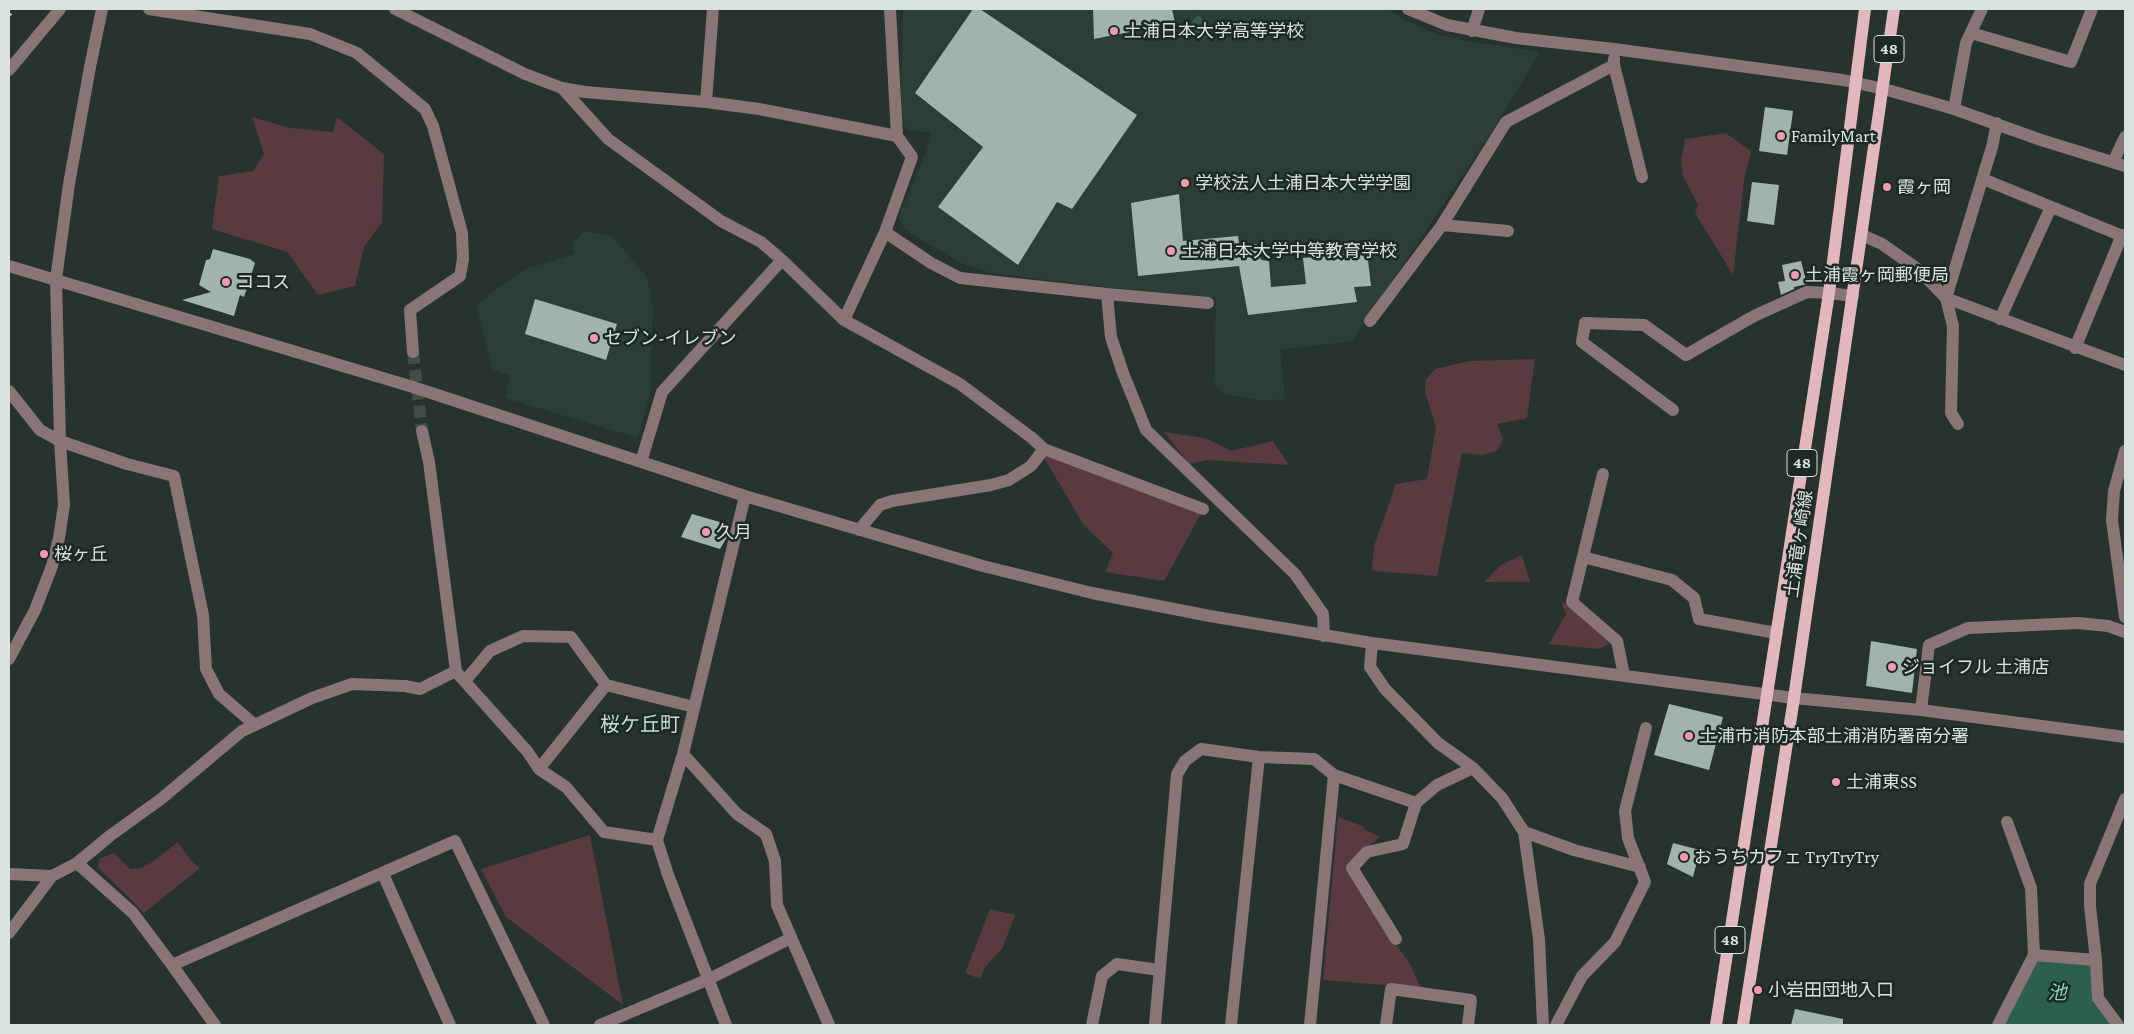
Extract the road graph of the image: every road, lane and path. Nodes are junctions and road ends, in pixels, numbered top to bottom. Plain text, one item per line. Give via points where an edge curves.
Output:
1 (60, 9) edge
2 (102, 9) edge
3 (149, 9) edge
4 (395, 9) edge
5 (713, 9) edge
6 (890, 9) edge
7 (1408, 9) edge
8 (1480, 9) edge
9 (1865, 9) edge
10 (1894, 9) edge
11 (1982, 9) edge
12 (2092, 9) edge
13 (1472, 31) junction
14 (1971, 33) junction
15 (1614, 49) junction
16 (1614, 65) junction
17 (9, 70) edge
18 (1856, 83) junction
19 (562, 88) junction
20 (1884, 89) junction
21 (706, 102) junction
22 (1954, 109) junction
23 (1997, 123) junction
24 (897, 136) junction
25 (2125, 137) edge
26 (2119, 164) edge
27 (1642, 177) dead end
28 (1983, 179) junction
29 (2051, 207) junction
30 (1442, 225) junction
31 (1508, 231) dead end
32 (885, 232) junction
33 (1862, 235) junction
34 (2123, 236) edge
35 (782, 260) junction
36 (9, 266) edge
37 (56, 279) junction
38 (1829, 292) junction
39 (1107, 294) junction
40 (1853, 296) junction
41 (1946, 298) junction
42 (1208, 303) dead end
43 (2000, 319) junction
44 (844, 320) junction
45 (1370, 321) dead end
46 (2075, 348) junction
47 (413, 352) tunnel mouth
48 (2125, 365) edge
49 (9, 392) edge
50 (1673, 410) dead end
51 (1958, 424) dead end
52 (422, 431) tunnel mouth
53 (60, 441) junction
54 (1044, 449) junction
55 (2125, 451) edge
56 (641, 462) junction
57 (1602, 474) dead end
58 (745, 496) junction
59 (1204, 509) dead end
60 (859, 530) junction
61 (1583, 557) junction
62 (2125, 617) edge
63 (2125, 632) edge
64 (1776, 633) junction
65 (1324, 636) junction
66 (1372, 643) junction
67 (9, 659) edge
68 (456, 671) junction
69 (1624, 675) junction
70 (465, 681) junction
71 (606, 685) junction
72 (1768, 693) junction
73 (1794, 698) junction
74 (694, 707) junction
75 (1921, 710) junction
76 (255, 725) junction
77 (1646, 728) dead end
78 (2125, 737) edge
79 (683, 754) junction
80 (1260, 757) junction
81 (1473, 768) junction
82 (539, 769) junction
83 (1334, 775) junction
84 (2125, 799) edge
85 (1416, 803) junction
86 (2007, 822) dead end
87 (1524, 832) junction
88 (657, 840) junction
89 (77, 864) junction
90 (1640, 867) junction
91 (9, 874) edge
92 (383, 874) junction
93 (52, 876) junction
94 (9, 933) edge
95 (791, 938) junction
96 (1396, 939) dead end
97 (2034, 955) junction
98 (2096, 960) junction
99 (172, 965) junction
100 (1159, 970) junction
101 (709, 979) junction
102 (631, 1020) edge
103 (216, 1025) edge
104 (450, 1025) edge
105 (544, 1025) edge
106 (600, 1025) edge
107 (726, 1025) edge
108 (829, 1025) edge
109 (1092, 1025) edge
110 (1154, 1025) edge
111 (1231, 1025) edge
112 (1310, 1025) edge
113 (1386, 1025) edge
114 (1468, 1025) edge
115 (1543, 1025) edge
116 (1556, 1025) edge
117 (1716, 1025) edge
118 (1743, 1025) edge
119 (1998, 1025) edge
120 (2118, 1025) edge

1 - 17 street
2 - 37 street via 69,184
3 - 47 street via 310,34 357,53 424,109 433,126 462,233 463,259 460,276 410,310
4 - 19 street via 525,74
5 - 21 street
6 - 24 street
7 - 13 street
8 - 13 street
9 - 18 main road, 土浦竜ヶ崎線 / 48
10 - 20 main road, 土浦竜ヶ崎線 / 48
11 - 14 street
12 - 14 street via 2071,62
13 - 15 street
14 - 22 street via 1966,43
15 - 16 street
15 - 18 street
16 - 27 street
16 - 30 street via 1506,122
18 - 20 street
18 - 38 main road, 土浦竜ヶ崎線 / 48
19 - 21 street
19 - 35 street via 608,139 721,222 761,242
20 - 22 street
20 - 33 main road, 土浦竜ヶ崎線 / 48
21 - 24 street
22 - 23 street
23 - 26 street
23 - 28 street
24 - 32 street via 912,157
25 - 26 street
28 - 29 street
28 - 41 street
29 - 34 street
29 - 43 street
30 - 31 street
30 - 45 street
32 - 39 street via 960,278
32 - 44 street
33 - 40 main road, 土浦竜ヶ崎線 / 48
33 - 41 street via 1882,244 1919,270
34 - 46 street
35 - 44 street
35 - 56 street via 662,392
36 - 37 street
37 - 53 street
37 - 56 street via 413,387
38 - 40 street
38 - 50 street via 1806,292 1754,316 1686,355 1644,325 1586,323 1582,342
38 - 64 main road, 土浦竜ヶ崎線 / 48
39 - 42 street
39 - 65 street via 1112,337 1146,430 1295,574 1323,614
40 - 73 main road, 土浦竜ヶ崎線 / 48
41 - 43 street
41 - 51 street via 1953,326 1951,413
43 - 46 street
44 - 54 street via 960,384
46 - 48 street
49 - 53 street via 40,430
52 - 68 street via 429,462
53 - 67 street via 64,505 59,538 35,610
53 - 76 street via 174,476 203,615 206,669 219,694
54 - 59 street
54 - 60 street via 1031,466 1009,480 880,505
55 - 62 street via 2114,491 2112,520
56 - 58 street
57 - 61 street
58 - 60 street
58 - 74 street
60 - 65 street via 983,566 1092,592
61 - 64 street via 1672,580 1694,598 1699,619
61 - 69 street via 1572,602 1617,641
63 - 75 street via 2108,626 2078,623 1968,628 1929,644
64 - 72 main road, 土浦竜ヶ崎線 / 48
65 - 66 street
66 - 69 street
66 - 81 street via 1370,667 1384,688 1438,743
68 - 70 street
68 - 76 street via 420,689 352,684 312,698
69 - 72 street
70 - 71 street via 490,650 523,636 571,637
70 - 82 street
71 - 74 street
71 - 82 street
72 - 73 street
72 - 117 main road, 土浦竜ヶ崎線 / 48
73 - 75 street
73 - 118 main road, 土浦竜ヶ崎線 / 48
74 - 79 street
75 - 78 street
76 - 89 street via 242,731
77 - 90 street via 1625,811 1628,838
79 - 88 street
79 - 95 street via 737,814 766,834 775,861 776,905
80 - 83 street via 1314,759
80 - 100 street via 1201,749 1185,761 1177,774
80 - 111 street
81 - 85 street via 1437,785
81 - 87 street via 1502,798
82 - 88 street via 566,787 604,832
83 - 85 street
83 - 112 street
84 - 98 street via 2090,884
85 - 96 street via 1403,844 1367,852 1352,868
86 - 97 street via 2031,888
87 - 90 street via 1574,850
87 - 115 street via 1539,939
88 - 101 street
89 - 93 street
89 - 99 street via 133,913
90 - 116 street via 1645,882 1615,942 1582,976
91 - 93 street
92 - 99 street
92 - 104 street
92 - 105 street via 455,841
93 - 94 street
95 - 101 street
95 - 108 street
97 - 98 street
97 - 119 street
98 - 120 street via 2098,998
99 - 103 street
100 - 109 street via 1117,964 1102,976
100 - 110 street
101 - 102 street
101 - 107 street
102 - 106 street
113 - 114 street via 1391,989 1471,1000

